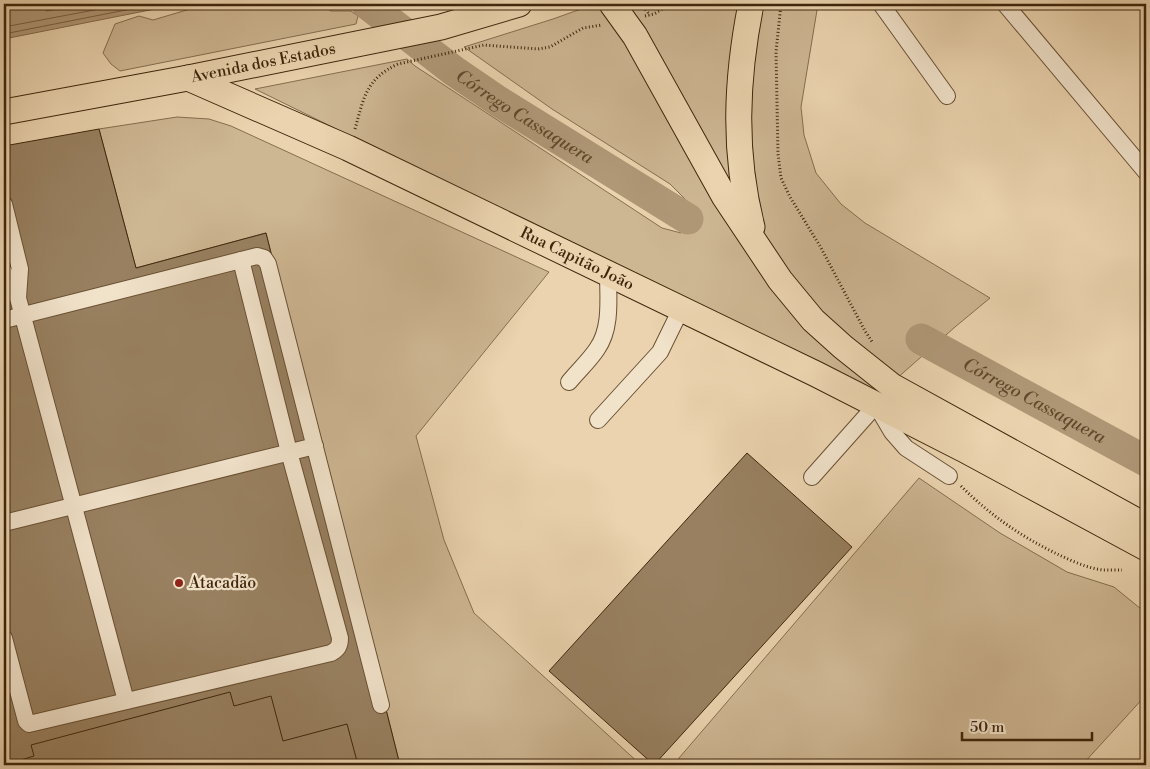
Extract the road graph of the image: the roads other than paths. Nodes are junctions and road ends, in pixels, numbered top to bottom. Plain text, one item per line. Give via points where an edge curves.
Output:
1 (519, 4) edge
2 (881, 4) edge
3 (1005, 4) edge
4 (751, 6) edge
5 (626, 9) edge
6 (188, 78) junction
7 (947, 96) dead end
8 (4, 112) edge
9 (1146, 172) edge
10 (4, 204) edge
11 (757, 247) junction
12 (242, 260) junction
13 (4, 272) edge
14 (608, 272) junction
15 (18, 298) junction
16 (681, 309) junction
17 (23, 316) junction
18 (4, 320) edge
19 (569, 382) dead end
20 (876, 405) junction
21 (598, 420) dead end
22 (968, 439) junction
23 (315, 446) junction
24 (289, 452) junction
25 (949, 476) road end
26 (812, 477) dead end
27 (75, 505) junction
28 (4, 523) edge
29 (1146, 526) edge
30 (1146, 548) edge
31 (4, 638) edge
32 (126, 701) junction
33 (381, 705) dead end

1 - 6 highway, Avenida dos Estados via 441,27
2 - 7 lane
3 - 9 lane
4 - 11 highway via 739,75 739,159
5 - 11 highway via 635,36 724,196
6 - 8 highway, Avenida dos Estados
6 - 14 highway, Rua Capitão João via 348,148
10 - 15 lane via 20,269
11 - 22 highway via 808,313 843,347
12 - 17 lane
12 - 23 lane via 257,256 268,264
12 - 24 lane
13 - 15 lane
14 - 16 highway, Rua Capitão João
14 - 19 lane via 607,323 603,338
15 - 17 lane
16 - 20 highway, Rua Capitão João
16 - 21 lane via 660,352
17 - 18 lane
17 - 27 lane
20 - 22 highway, Rua Capitão João
20 - 25 lane via 906,448
20 - 26 lane
22 - 29 highway
22 - 30 highway
23 - 24 lane
23 - 33 lane
24 - 27 lane
24 - 32 lane via 340,638 337,649
27 - 28 lane
27 - 32 lane
31 - 32 lane via 27,723

